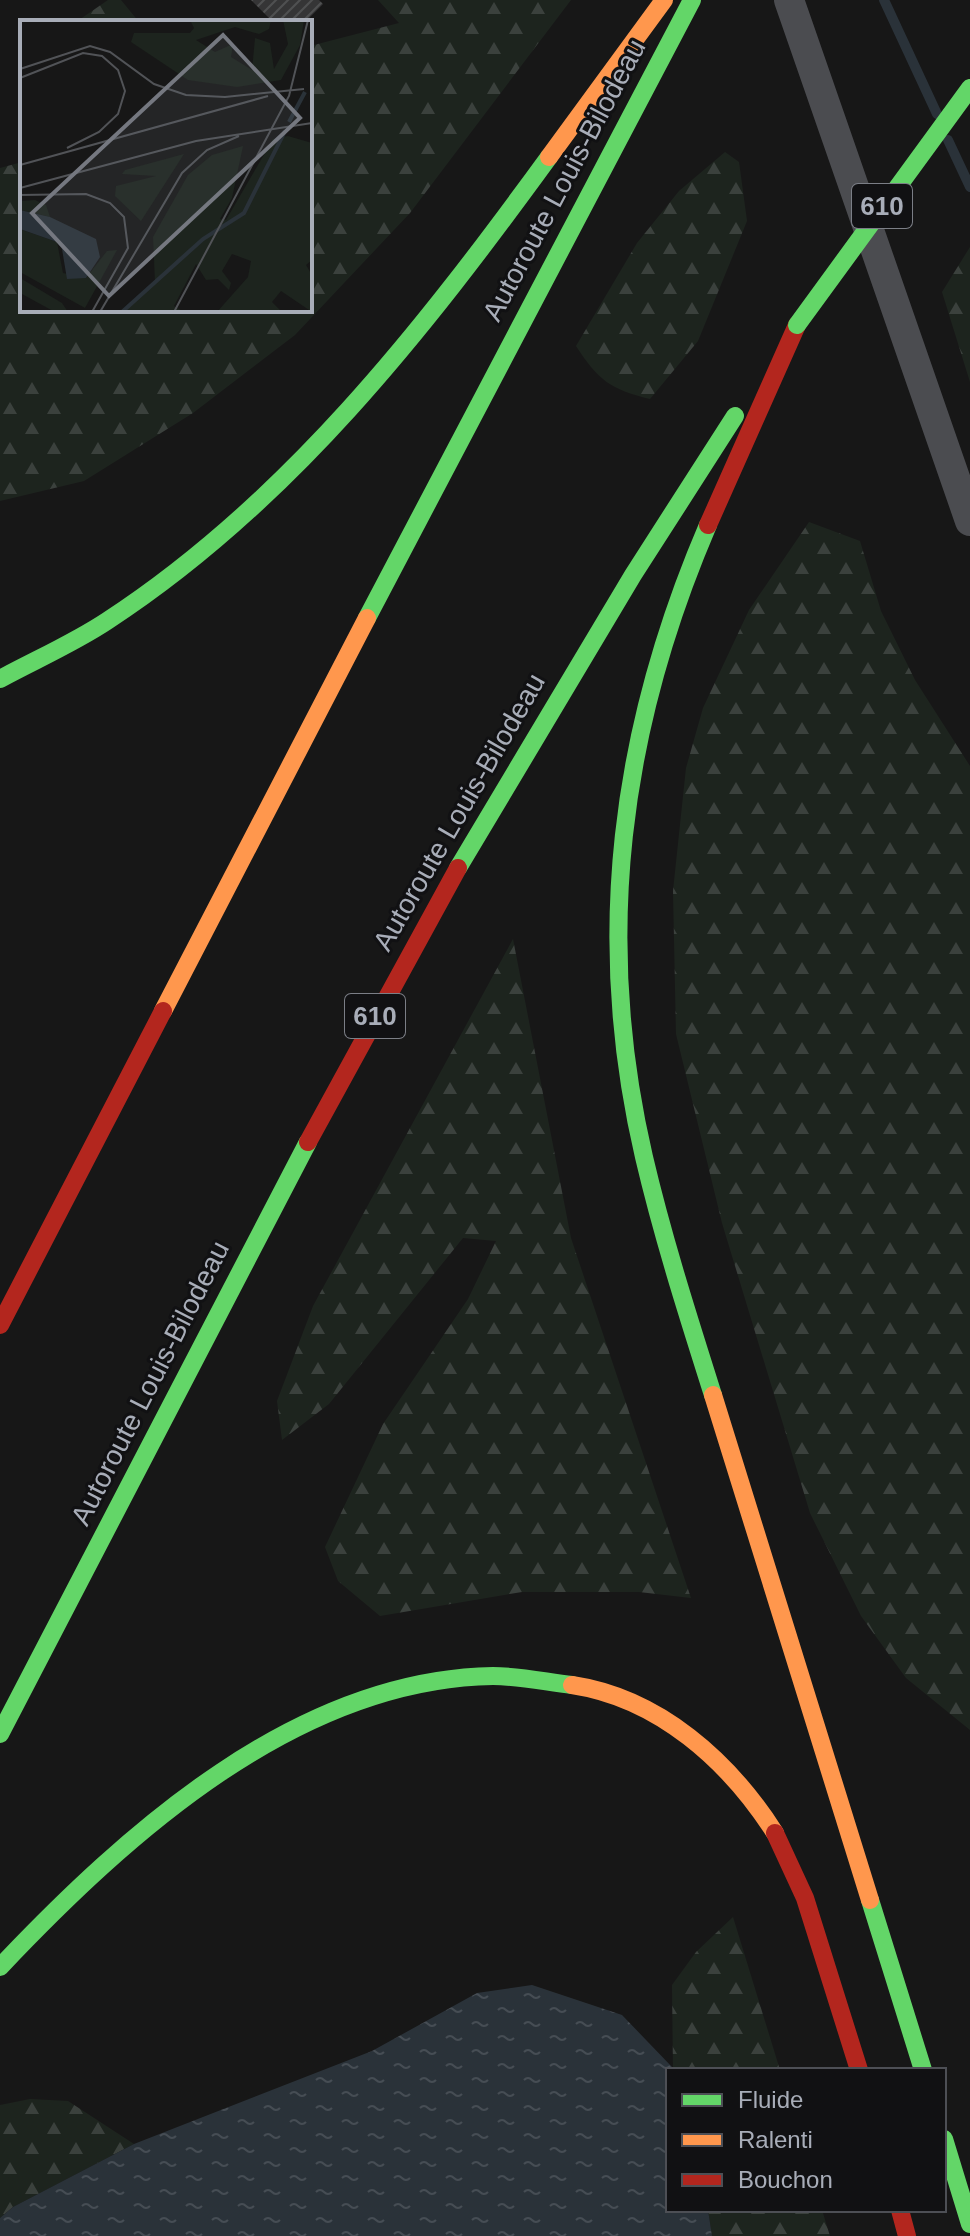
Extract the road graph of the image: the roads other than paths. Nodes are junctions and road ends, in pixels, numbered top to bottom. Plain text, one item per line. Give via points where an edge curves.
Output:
1 (664, 0) edge
2 (692, 0) edge
3 (789, 0) edge
4 (970, 88) edge
5 (797, 325) junction
6 (970, 521) edge
7 (0, 679) edge
8 (0, 1325) edge
9 (0, 1734) edge
10 (0, 1967) edge
11 (858, 2068) edge
12 (922, 2068) edge
13 (946, 2146) edge
14 (901, 2212) edge
15 (970, 2224) edge
16 (907, 2236) edge

1 - 7 highway via 437,306 298,466 227,533 161,584 69,643
2 - 8 highway, Autoroute Louis-Bilodeau
3 - 6 street
4 - 5 highway, Autoroute Louis-Bilodeau / 610, bridge
5 - 9 highway, Autoroute Louis-Bilodeau / 610 via 615,602 454,872 218,1311
5 - 12 highway via 678,598 651,682 628,773 619,836 614,900 617,993 636,1125 664,1238
10 - 11 highway via 69,1895 150,1824 268,1744 345,1708 418,1685 464,1677 537,1678 609,1694 650,1711 702,1745 746,1791 797,1878
13 - 15 highway
14 - 16 highway

